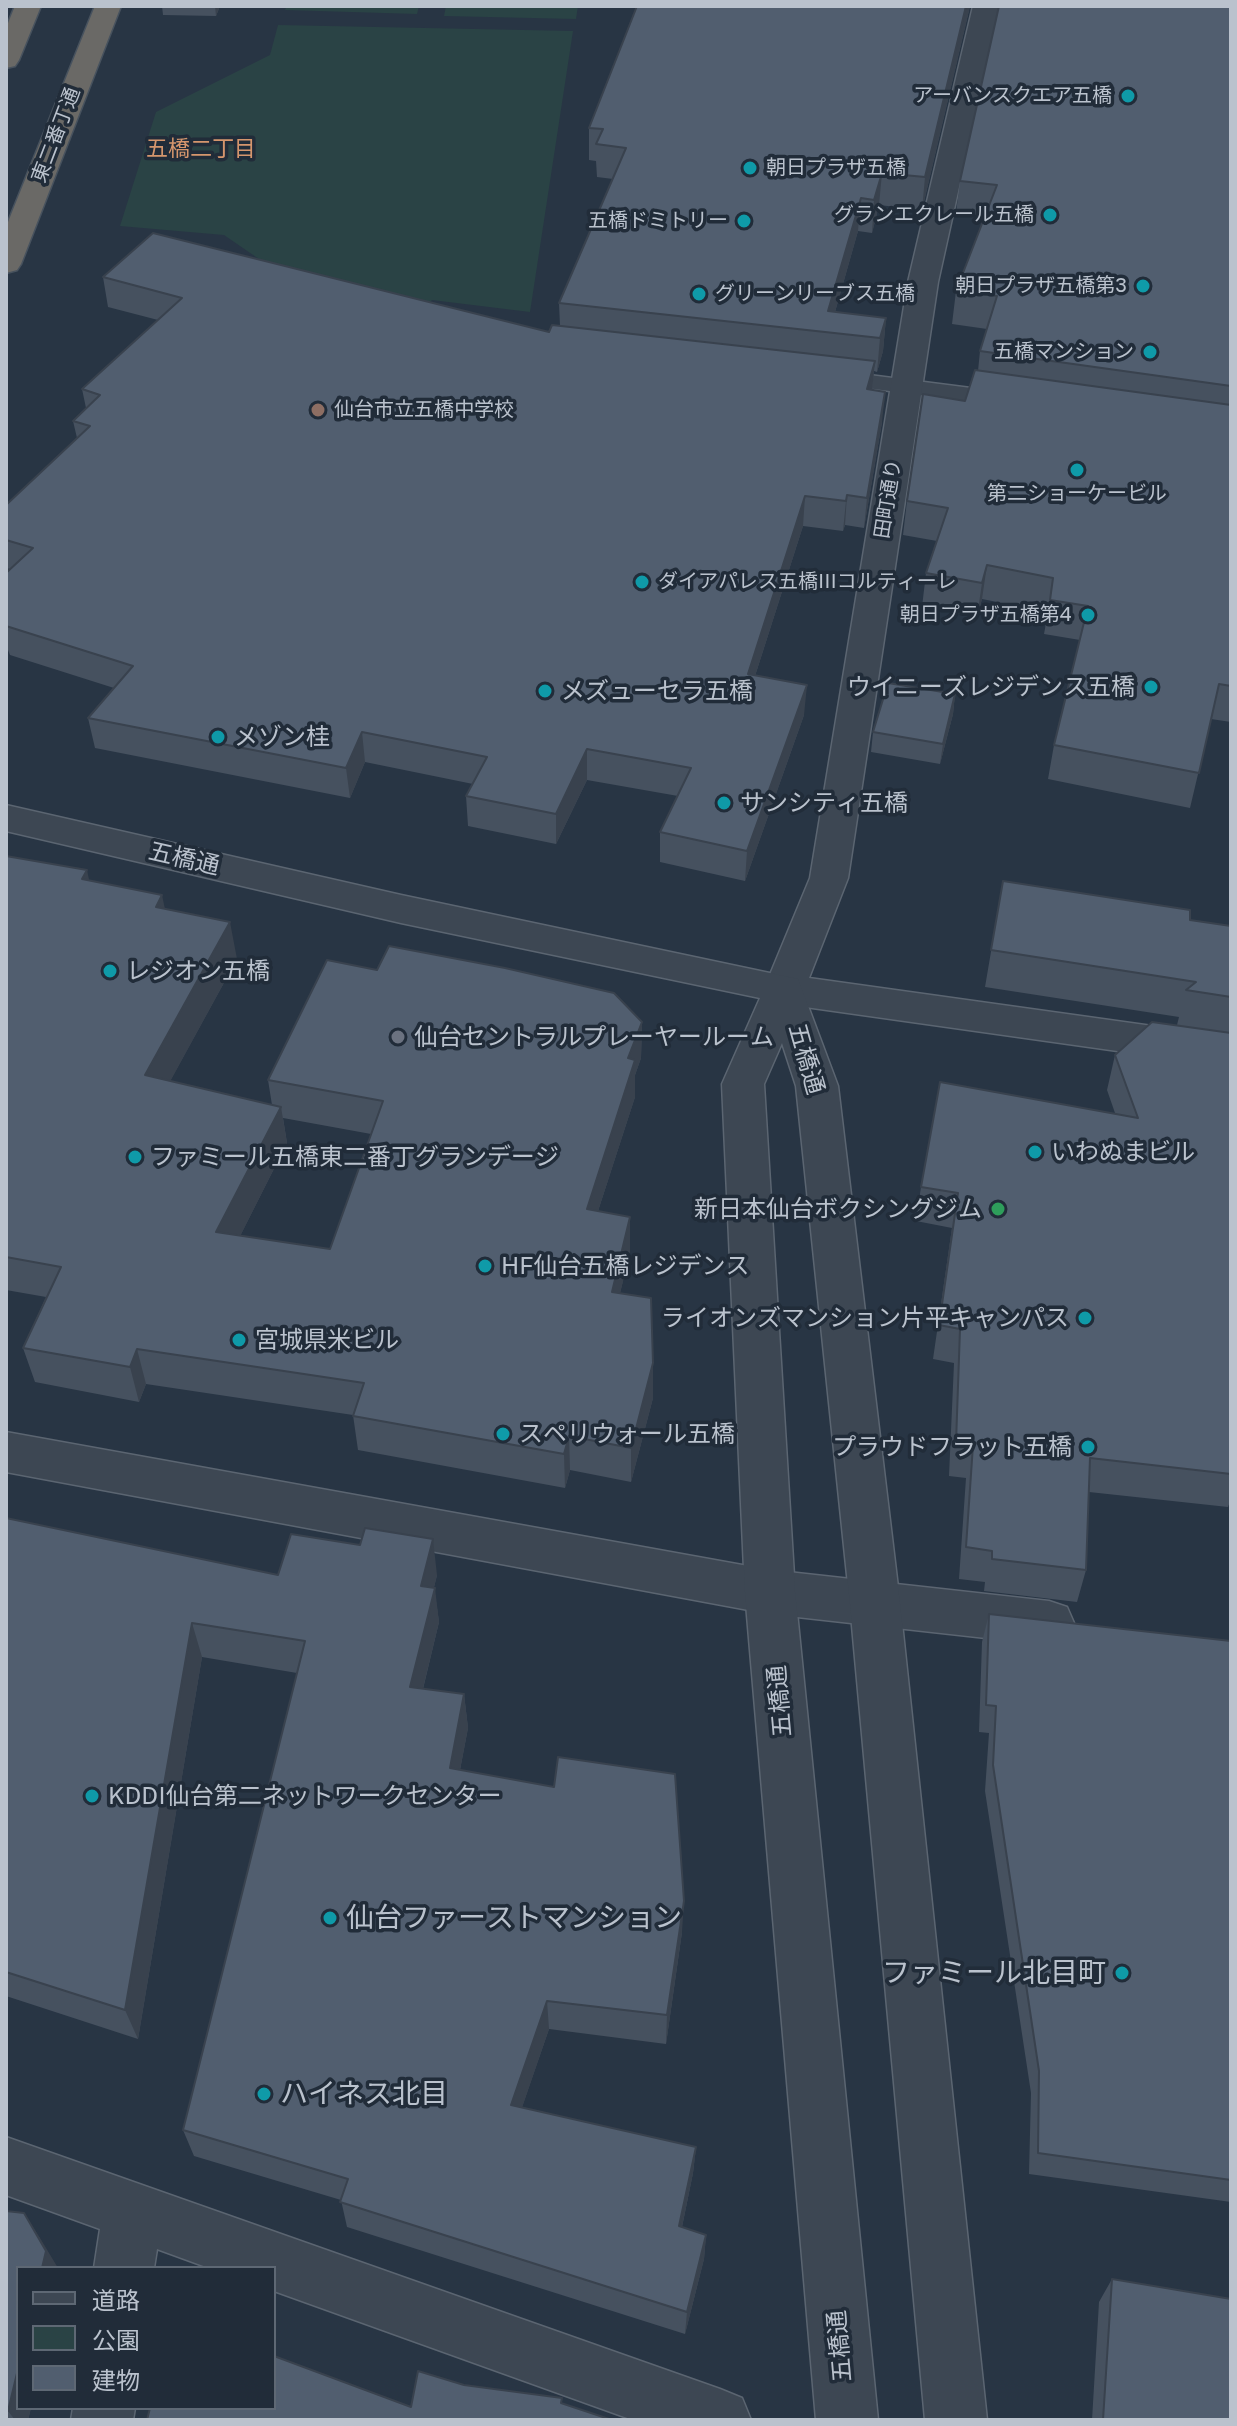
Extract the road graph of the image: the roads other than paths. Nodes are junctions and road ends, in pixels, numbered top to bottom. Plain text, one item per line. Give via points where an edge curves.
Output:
1 (108, 6) edge
2 (986, 6) edge
3 (23, 8) edge
4 (6, 60) edge
5 (6, 264) edge
6 (811, 375) edge
7 (906, 385) junction
8 (1030, 402) edge
9 (6, 818) edge
10 (784, 989) junction
11 (1231, 1052) edge
12 (6, 1452) edge
13 (770, 1592) junction
14 (875, 1604) junction
15 (1090, 1628) edge
16 (6, 2166) edge
17 (128, 2240) edge
18 (214, 2266) edge
19 (276, 2285) edge
20 (720, 2420) edge
21 (847, 2420) edge
22 (956, 2420) edge

1 - 5 highway, 東二番丁通
2 - 7 street, 田町通り via 923,282
3 - 4 highway
6 - 7 lane
7 - 8 lane
7 - 10 street, 田町通り via 829,878
9 - 10 street, 五橋通 via 401,909
10 - 11 street
10 - 13 street, 五橋通 via 743,1084
10 - 14 street, 五橋通 via 817,1086
12 - 13 street
13 - 14 street
13 - 21 street, 五橋通
14 - 15 street
14 - 22 street, 五橋通
16 - 17 street
17 - 18 street
19 - 20 street

